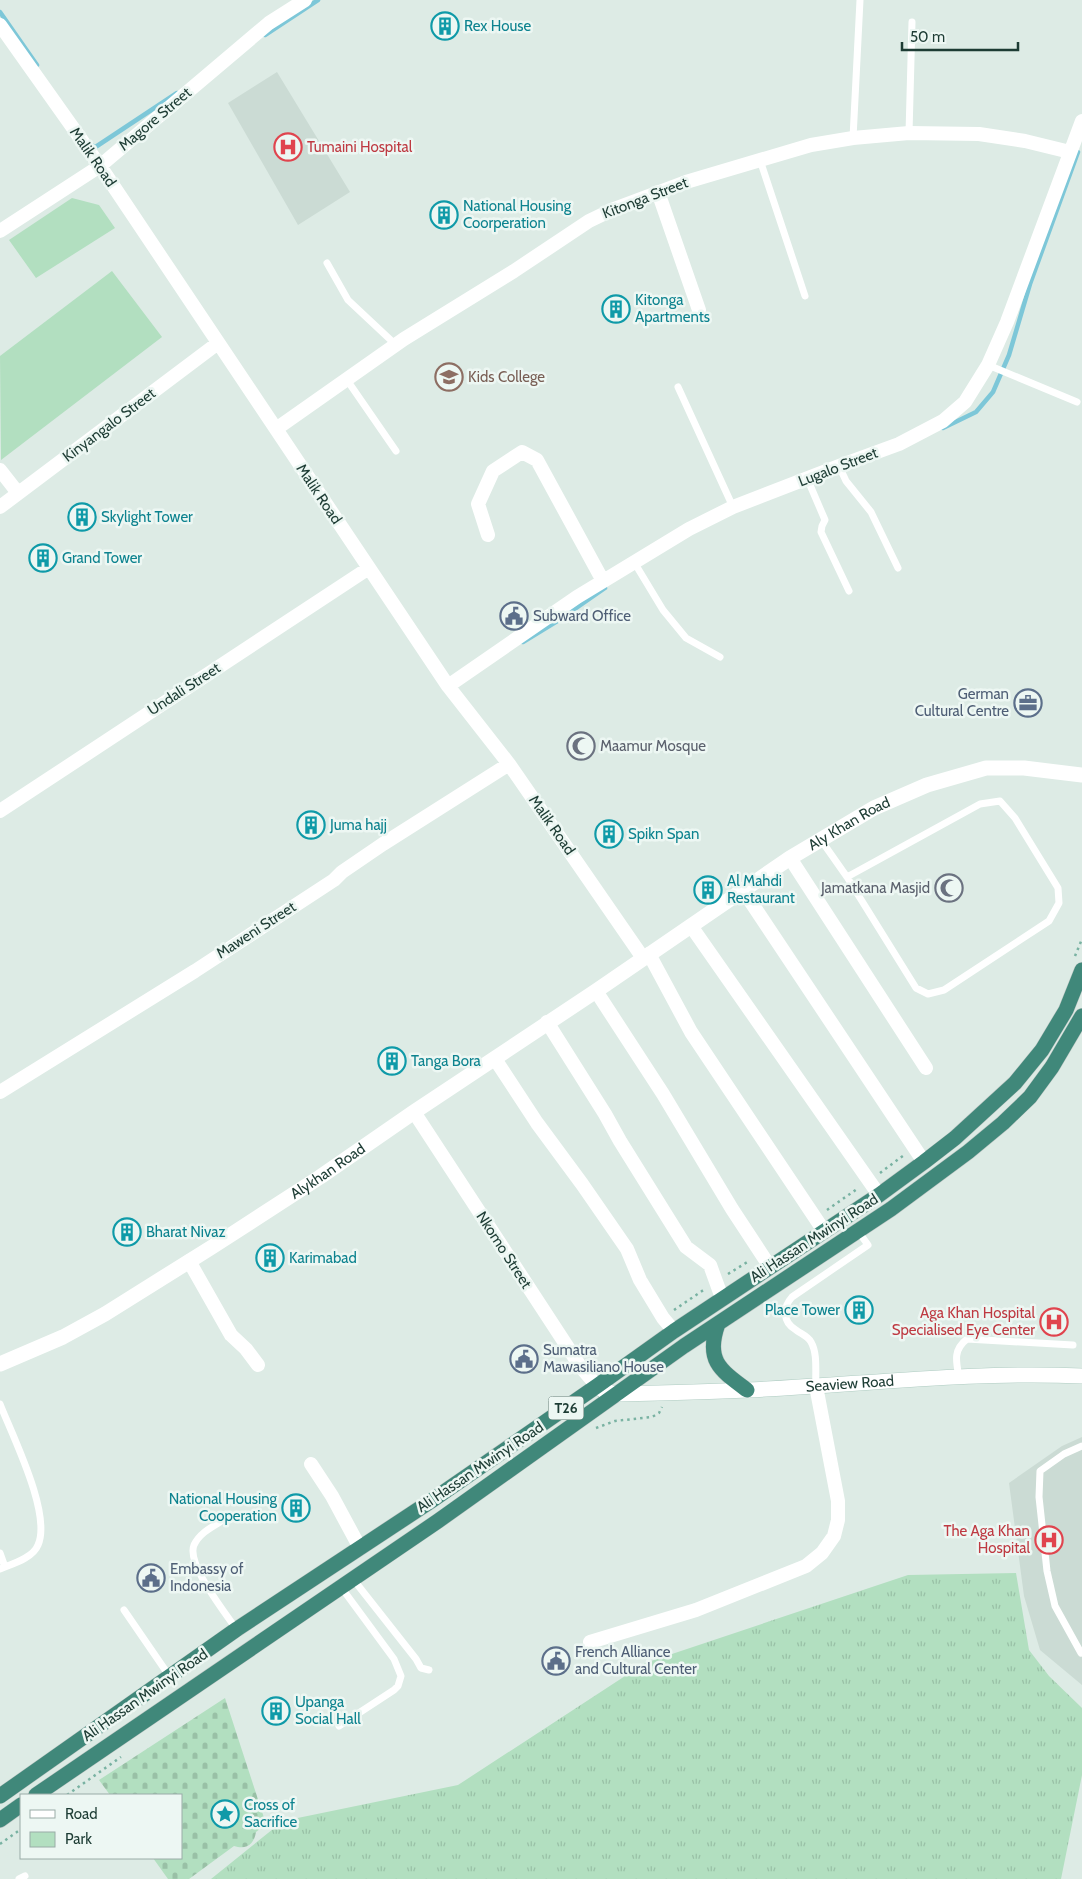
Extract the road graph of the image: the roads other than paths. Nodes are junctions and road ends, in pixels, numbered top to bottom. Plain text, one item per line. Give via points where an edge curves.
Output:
1 (305, 0) edge
2 (860, 0) edge
3 (912, 22) dead end
4 (0, 25) edge
5 (1082, 121) edge
6 (910, 133) junction
7 (853, 138) junction
8 (1070, 152) junction
9 (760, 160) junction
10 (100, 166) junction
11 (658, 192) junction
12 (0, 231) edge
13 (327, 263) dead end
14 (805, 296) dead end
15 (699, 310) dead end
16 (218, 343) junction
17 (396, 345) junction
18 (988, 365) junction
19 (347, 380) junction
20 (678, 387) dead end
21 (1076, 402) dead end
22 (276, 429) junction
23 (396, 450) dead end
24 (838, 466) junction
25 (0, 470) edge
26 (807, 478) junction
27 (18, 493) junction
28 (0, 507) edge
29 (733, 507) junction
30 (488, 535) dead end
31 (634, 562) junction
32 (369, 568) junction
33 (898, 568) dead end
34 (603, 581) junction
35 (849, 591) dead end
36 (720, 657) dead end
37 (448, 686) junction
38 (509, 764) junction
39 (1082, 775) edge
40 (0, 811) edge
41 (821, 840) junction
42 (790, 858) junction
43 (847, 877) junction
44 (743, 890) junction
45 (691, 926) junction
46 (646, 956) junction
47 (1077, 967) edge
48 (596, 991) junction
49 (1082, 1016) edge
50 (547, 1022) junction
51 (494, 1059) junction
52 (926, 1068) dead end
53 (0, 1092) edge
54 (414, 1112) junction
55 (924, 1162) junction
56 (879, 1195) junction
57 (824, 1231) junction
58 (858, 1231) junction
59 (190, 1261) junction
60 (770, 1266) junction
61 (722, 1298) junction
62 (718, 1324) junction
63 (674, 1331) junction
64 (1073, 1345) dead end
65 (0, 1364) edge
66 (258, 1365) dead end
67 (1082, 1376) edge
68 (959, 1377) junction
69 (597, 1386) junction
70 (816, 1386) junction
71 (747, 1390) junction
72 (618, 1394) junction
73 (0, 1404) edge
74 (1082, 1446) edge
75 (312, 1464) dead end
76 (220, 1522) dead end
77 (360, 1548) junction
78 (0, 1553) edge
79 (3, 1568) edge
80 (347, 1583) junction
81 (124, 1610) dead end
82 (237, 1630) junction
83 (590, 1642) dead end
84 (1081, 1654) edge
85 (429, 1670) dead end
86 (170, 1677) junction
87 (339, 1726) dead end
88 (37, 1794) edge
89 (0, 1796) edge
90 (20, 1807) edge
91 (0, 1820) edge

1 - 10 street, Magore Street via 269,23
2 - 7 lane
3 - 6 lane
4 - 10 street, Malik Road
5 - 8 street, Lugalo Street
6 - 7 street, Kitonga Street
6 - 8 street, Kitonga Street via 980,134
7 - 9 street, Kitonga Street via 811,145
8 - 18 street, Lugalo Street
9 - 11 street, Kitonga Street
9 - 14 lane
10 - 12 street, Magore Street
10 - 16 street, Malik Road
11 - 15 street
11 - 17 street, Kitonga Street via 589,221
13 - 17 lane via 348,300
16 - 22 street, Malik Road
16 - 27 street, Kinyangalo Street
17 - 19 street, Kitonga Street
18 - 21 lane
18 - 24 street, Lugalo Street via 965,402 943,422 899,444
19 - 22 street, Kitonga Street
19 - 23 lane
20 - 29 lane
22 - 32 street, Malik Road
24 - 26 street, Lugalo Street
24 - 33 lane via 846,482 871,512
25 - 27 street
26 - 29 street, Lugalo Street
26 - 35 lane via 825,520 822,532
27 - 28 street, Kinyangalo Street
29 - 31 street, Lugalo Street
30 - 34 street via 478,504 493,471 522,452 537,460
31 - 34 street, Lugalo Street
31 - 36 lane via 663,610 686,638
32 - 37 street, Malik Road
32 - 40 street, Undali Street
34 - 37 street, Lugalo Street
37 - 38 street, Malik Road
38 - 46 street, Malik Road
38 - 53 street, Maweni Street via 195,970
39 - 41 street, Aly Khan Road via 1024,768 986,768 927,785 874,808
41 - 42 street, Aly Khan Road
41 - 43 lane
42 - 44 street, Aly Khan Road
42 - 52 street
43 - 43 lane via 916,988 928,994 944,990 1049,921 1059,903 1058,888 1015,818 1000,801 980,804
44 - 45 street, Aly Khan Road
44 - 55 street
45 - 46 street, Aly Khan Road
45 - 56 street
46 - 48 street, Alykhan Road
46 - 57 street, Malik Road via 691,1032
47 - 55 highway, Ali Hassan Mwinyi Road / T26 via 1061,1018 1042,1050 1015,1083 975,1121
48 - 50 street, Alykhan Road
48 - 60 street
49 - 58 highway, Ali Hassan Mwinyi Road / T26 via 1052,1067 1030,1097 1003,1124
50 - 51 street, Alykhan Road
50 - 61 street via 686,1247 710,1265
51 - 54 street, Alykhan Road
51 - 63 street via 626,1249 640,1280
54 - 59 street, Alykhan Road
54 - 69 street, Nkomo Street via 580,1366
55 - 56 highway, Ali Hassan Mwinyi Road / T26
56 - 57 highway, Ali Hassan Mwinyi Road / T26
57 - 60 highway, Ali Hassan Mwinyi Road / T26
58 - 62 highway, Ali Hassan Mwinyi Road / T26
58 - 70 lane via 868,1245 792,1296 786,1307 788,1323 811,1341
59 - 65 street, Alykhan Road via 63,1337
59 - 66 street via 231,1335
60 - 61 highway, Ali Hassan Mwinyi Road / T26
61 - 63 highway, Ali Hassan Mwinyi Road / T26
62 - 71 highway via 712,1346 717,1364
62 - 72 highway, Ali Hassan Mwinyi Road / T26
63 - 69 highway, Ali Hassan Mwinyi Road / T26
64 - 68 lane via 967,1339 955,1358
67 - 68 street, Seaview Road
68 - 70 street, Seaview Road
69 - 72 street
69 - 77 highway, Ali Hassan Mwinyi Road / T26
70 - 71 street, Seaview Road
70 - 83 street via 838,1502 834,1536 822,1553 806,1566 696,1610
71 - 72 street, Seaview Road
72 - 80 highway, Ali Hassan Mwinyi Road / T26
73 - 79 lane via 36,1495 41,1535 38,1547 23,1559
74 - 84 lane via 1072,1449 1040,1471 1039,1479 1047,1571 1054,1606
75 - 77 street
76 - 82 lane via 200,1536 193,1546 192,1557 206,1585
77 - 82 highway, Ali Hassan Mwinyi Road / T26
78 - 79 lane
80 - 85 lane via 421,1668
80 - 87 lane via 401,1676 394,1690
80 - 88 highway, Ali Hassan Mwinyi Road / T26
81 - 86 lane
82 - 86 highway, Ali Hassan Mwinyi Road / T26
86 - 89 highway, Ali Hassan Mwinyi Road / T26
90 - 91 highway

